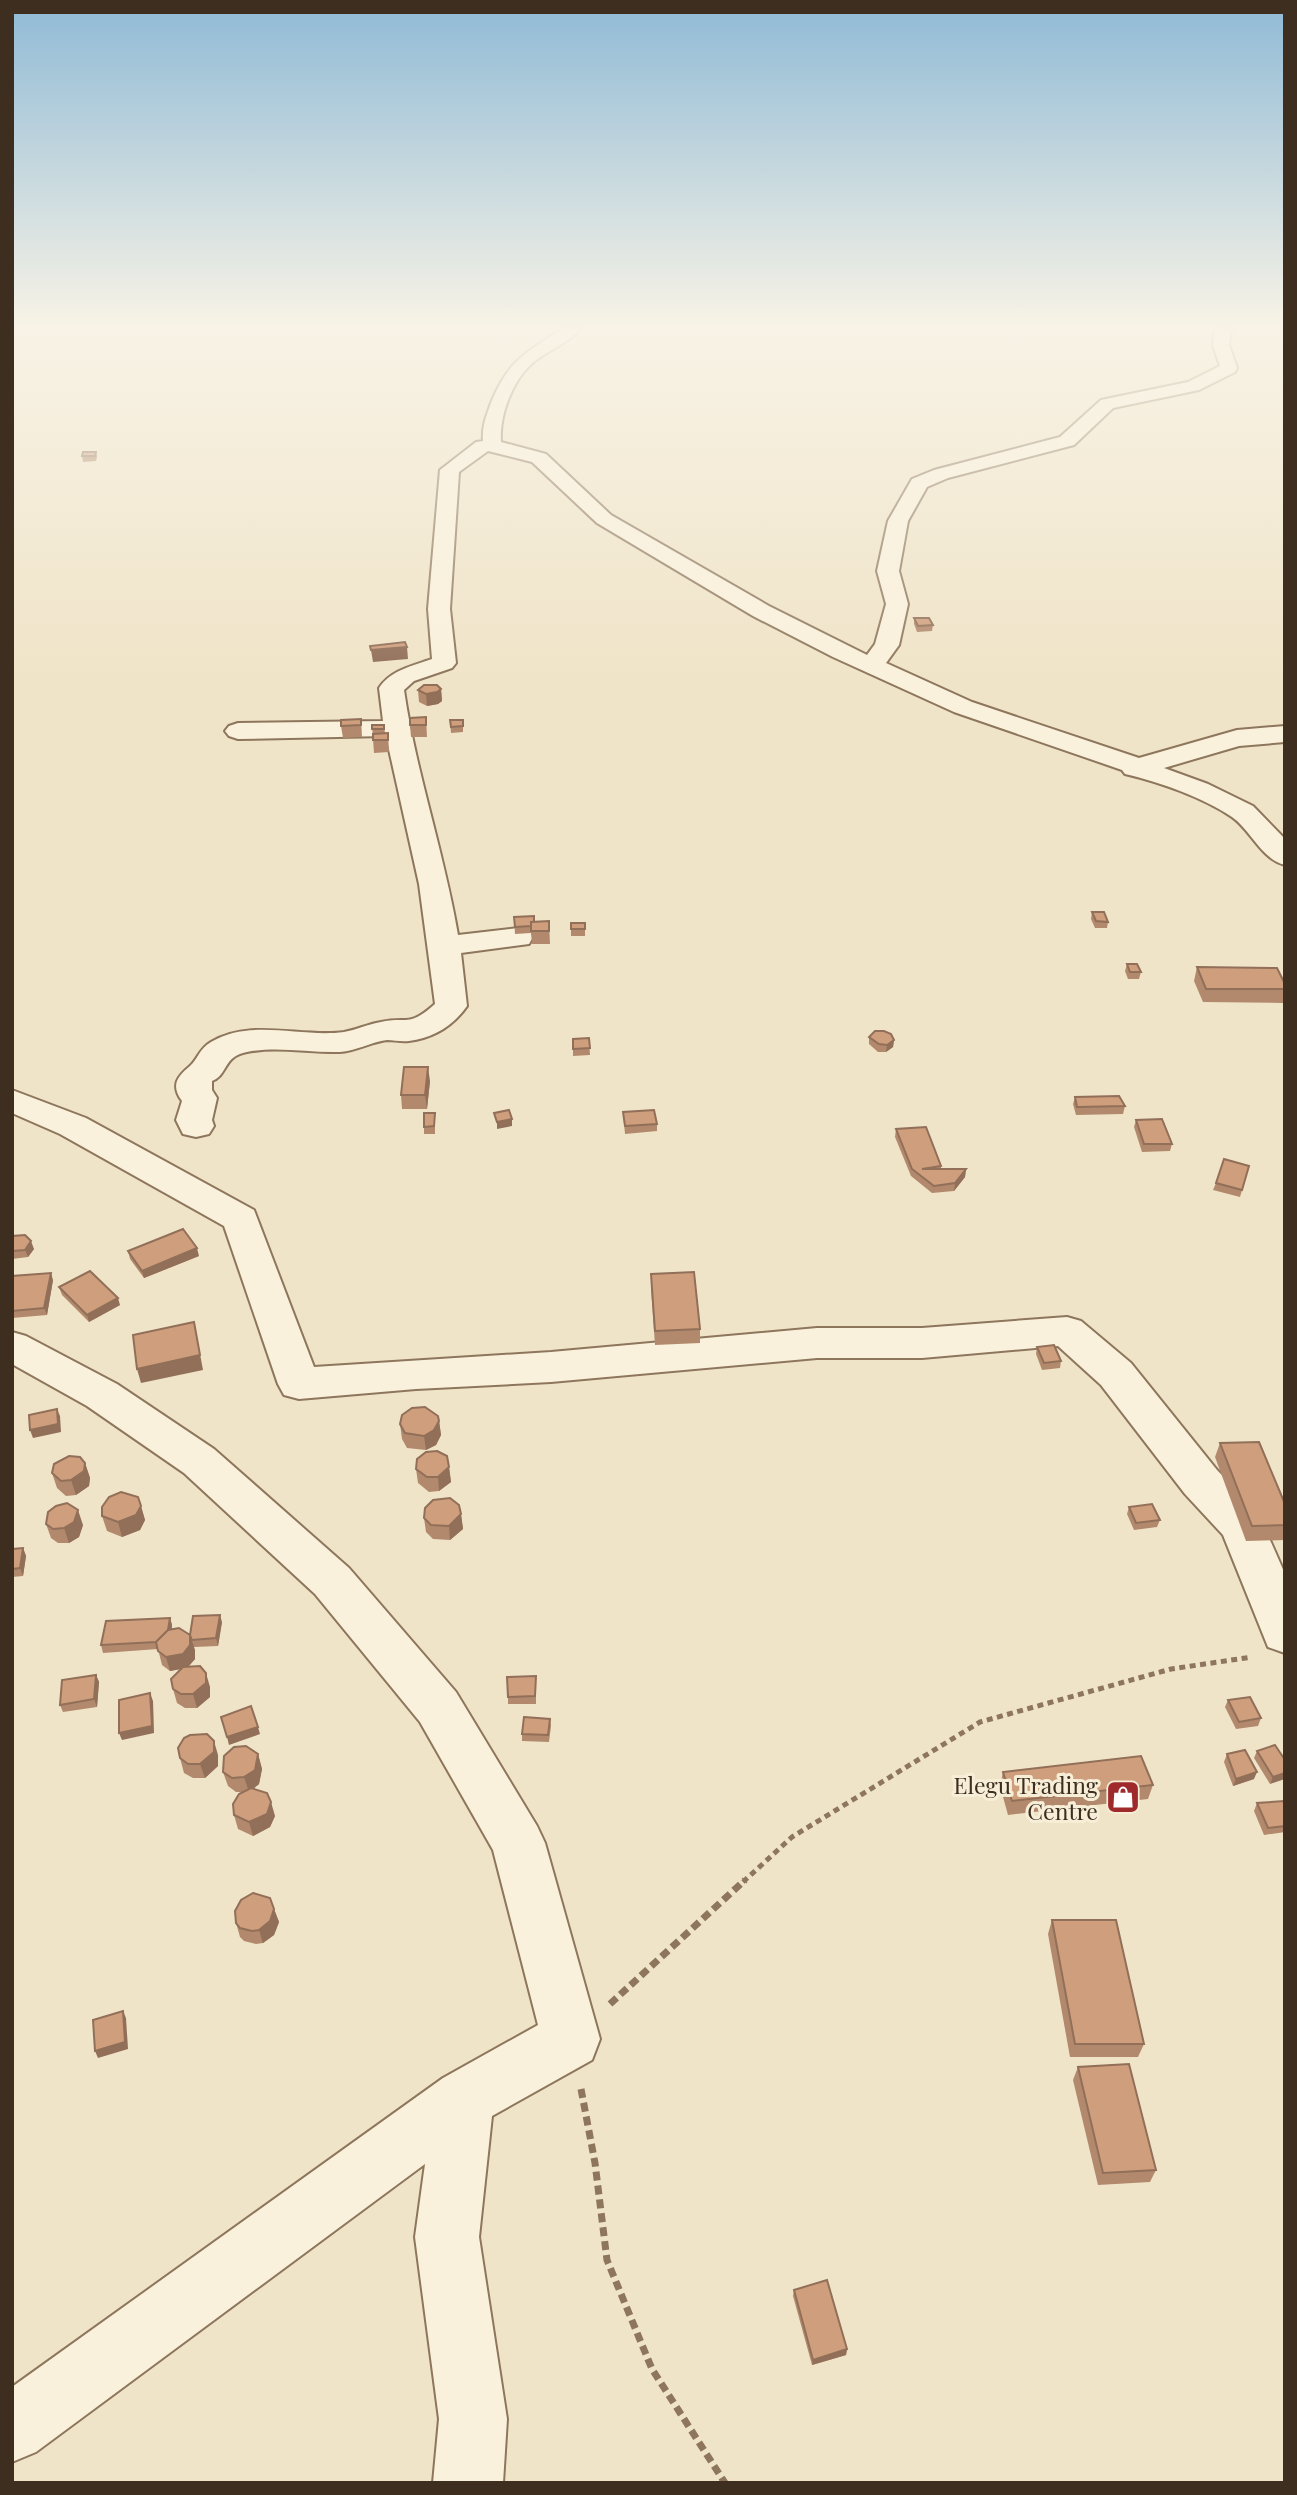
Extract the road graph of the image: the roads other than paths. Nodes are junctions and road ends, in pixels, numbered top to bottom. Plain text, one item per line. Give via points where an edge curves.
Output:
1 (488, 445) edge
2 (494, 445) edge
3 (1050, 445) edge
4 (871, 666) junction
5 (396, 728) junction
6 (238, 731) dead end
7 (1285, 734) edge
8 (1135, 768) junction
9 (1285, 856) edge
10 (518, 937) edge
11 (445, 946) junction
12 (12, 1100) edge
13 (196, 1126) dead end
14 (12, 1346) edge
15 (1272, 1645) edge
16 (464, 2099) junction
17 (12, 2428) edge
18 (468, 2483) edge

1 - 5 street via 450,470 439,609 444,663 405,676 391,688
2 - 4 street via 539,458 604,519 761,611
3 - 4 street via 919,483 898,521 888,571 897,604 887,645
4 - 8 street via 963,707
5 - 6 street
5 - 11 street
7 - 8 street via 1237,738
8 - 9 street via 1198,790 1242,812
10 - 11 street
11 - 13 street via 451,1006 443,1015 411,1031 385,1031 344,1042 261,1040 221,1047 206,1060 205,1072 195,1076 194,1094 200,1098
12 - 15 street via 72,1126 241,1219 299,1384 817,1343 922,1343 1067,1331 1115,1374 1200,1482 1242,1526
14 - 16 street via 102,1395 199,1461 332,1581 438,1707 517,1843 571,2039
16 - 17 street
16 - 18 street via 447,2237 472,2419

